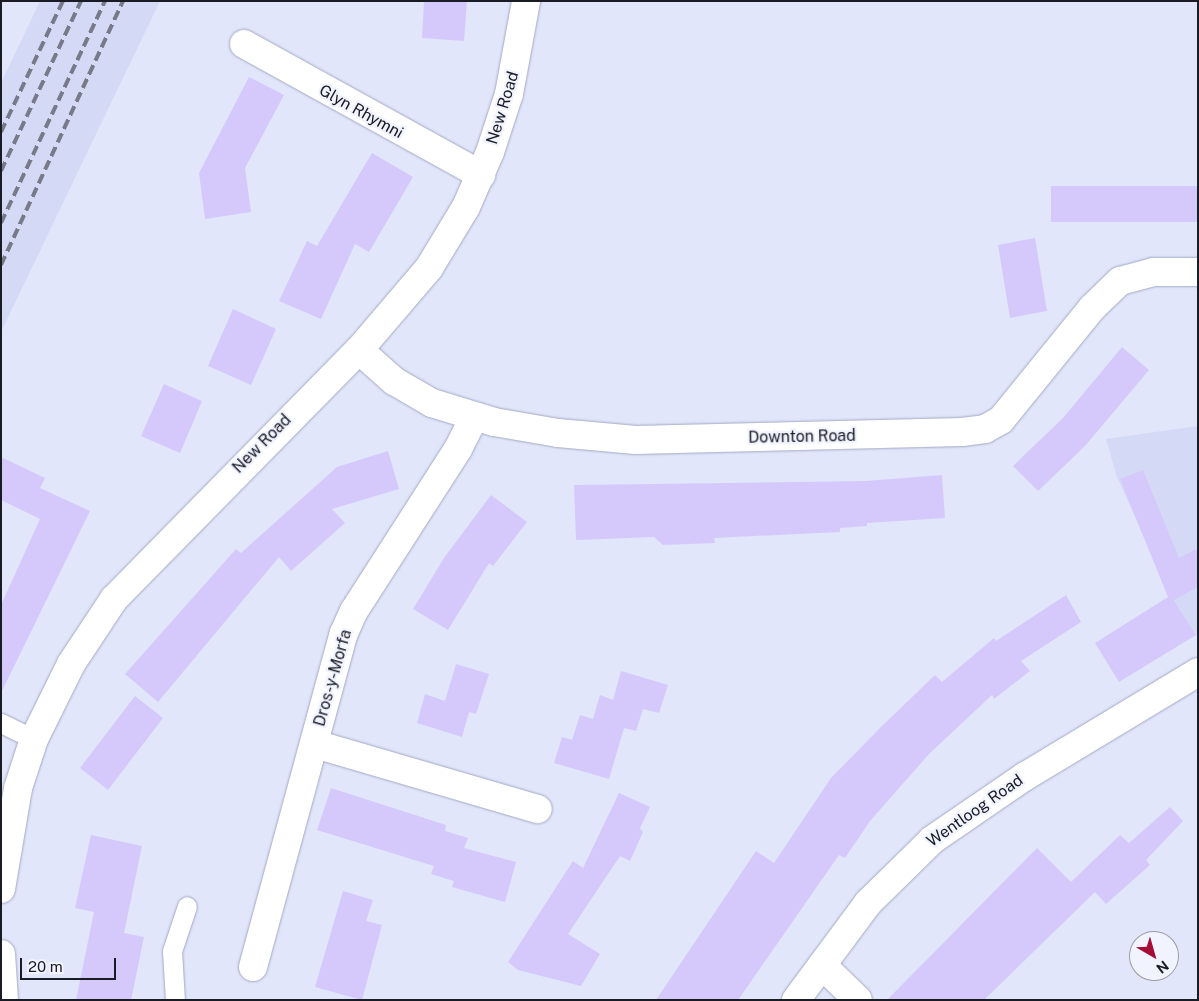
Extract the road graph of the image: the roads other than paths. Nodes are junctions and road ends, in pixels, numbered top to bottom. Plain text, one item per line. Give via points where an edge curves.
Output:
1 (526, 1) edge
2 (244, 44) dead end
3 (481, 175) junction
4 (1198, 272) edge
5 (359, 350) junction
6 (474, 416) junction
7 (1198, 672) edge
8 (1, 723) edge
9 (34, 739) junction
10 (314, 744) junction
11 (538, 809) dead end
12 (1, 889) edge
13 (187, 906) dead end
14 (1, 954) edge
15 (822, 965) junction
16 (253, 967) dead end
17 (4, 1000) edge
18 (175, 1000) edge
19 (796, 1000) edge
20 (858, 1000) edge

1 - 3 street, New Road via 509,94
2 - 3 street, Glyn Rhymni
3 - 5 street, New Road via 429,268
4 - 6 street, Downton Road via 1136,274 1107,291 1014,408 985,429 852,436 636,440 558,433
5 - 6 street, Downton Road via 416,396
5 - 9 street, New Road via 114,599 71,664
6 - 10 street, Dros-y-Morfa via 458,449 354,611 333,670
7 - 15 street, Wentloog Road via 1024,776 932,840 868,903
8 - 9 lane
9 - 12 street, New Road via 10,824
10 - 11 street
10 - 16 street, Dros-y-Morfa
13 - 18 lane via 172,951
14 - 17 street
15 - 19 street, Wentloog Road
15 - 20 street

